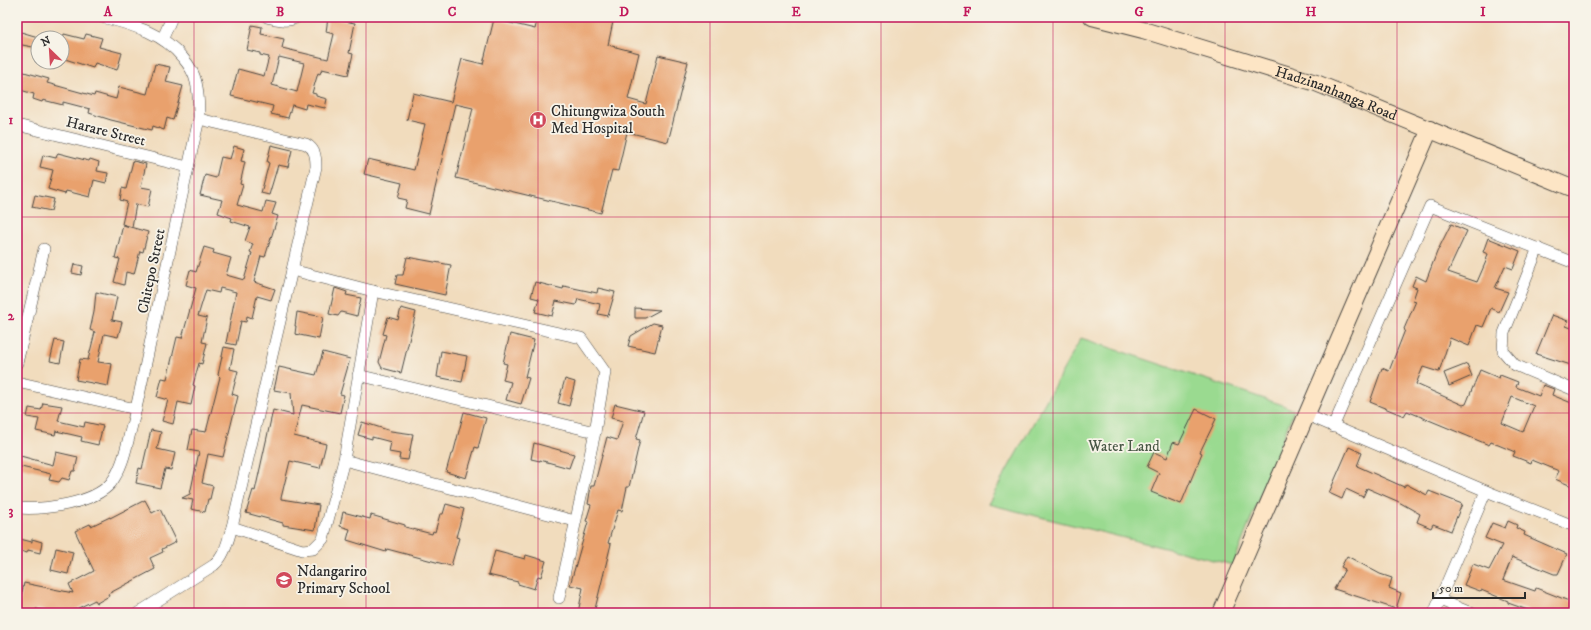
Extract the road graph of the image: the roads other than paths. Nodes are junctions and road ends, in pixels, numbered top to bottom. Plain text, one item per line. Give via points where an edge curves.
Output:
1 (102, 17) edge
2 (172, 17) edge
3 (267, 17) edge
4 (297, 17) edge
5 (1092, 17) edge
6 (163, 38) junction
7 (199, 119) junction
8 (17, 126) edge
9 (1430, 129) junction
10 (188, 167) junction
11 (1574, 189) edge
12 (44, 248) dead end
13 (1538, 248) junction
14 (1574, 263) edge
15 (292, 270) junction
16 (373, 291) junction
17 (17, 363) edge
18 (358, 375) junction
19 (17, 382) edge
20 (1574, 390) edge
21 (136, 409) junction
22 (1307, 416) junction
23 (1333, 427) junction
24 (595, 432) junction
25 (344, 460) junction
26 (1486, 491) junction
27 (17, 508) edge
28 (575, 521) junction
29 (1574, 526) edge
30 (232, 527) junction
31 (559, 598) dead end
32 (1440, 600) junction
33 (138, 613) edge
34 (1221, 613) edge
35 (1434, 613) edge
36 (1471, 613) edge

1 - 6 street, Chitepo Street via 137,26
2 - 6 street
3 - 4 street via 289,21
5 - 9 street, Hadzinanhanga Road via 1316,83
6 - 7 street, Chitepo Street via 190,66 196,80
7 - 10 street, Chitepo Street
7 - 15 street via 312,147 316,167
8 - 10 street, Harare Street
9 - 11 street, Hadzinanhanga Road
9 - 22 street
10 - 21 street, Chitepo Street
12 - 17 street
13 - 14 street
13 - 20 street via 1504,333 1503,350 1515,364
13 - 23 street via 1430,206
15 - 16 street
15 - 30 street
16 - 18 street
16 - 24 street via 580,338 605,372
18 - 24 street
18 - 25 street
19 - 21 street
21 - 27 street, Chitepo Street via 123,462 118,473 104,489 83,499 49,508
22 - 23 street
22 - 34 street
23 - 26 street
24 - 28 street
25 - 28 street
25 - 30 street via 323,539 313,549 302,550
26 - 29 street
26 - 32 street
28 - 31 street
30 - 33 street via 218,562
32 - 35 street
32 - 36 street

